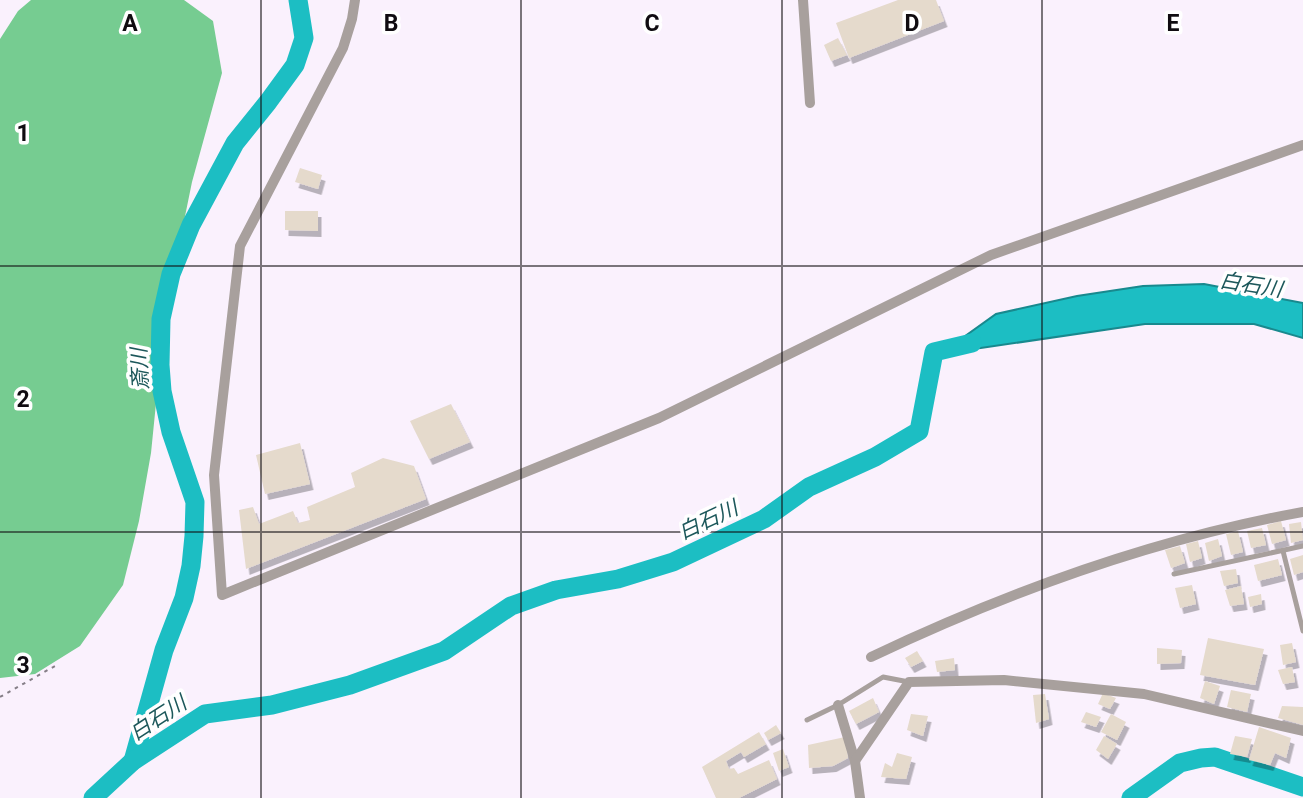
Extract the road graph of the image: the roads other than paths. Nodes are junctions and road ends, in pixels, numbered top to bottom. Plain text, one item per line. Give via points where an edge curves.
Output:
1 (355, 0) edge
2 (803, 0) edge
3 (810, 103) dead end
4 (1303, 145) edge
5 (1303, 512) edge
6 (1303, 546) edge
7 (1283, 551) junction
8 (1174, 574) dead end
9 (1303, 631) edge
10 (871, 657) dead end
11 (909, 682) junction
12 (838, 705) junction
13 (807, 720) dead end
14 (1303, 731) edge
15 (855, 761) junction
16 (860, 798) edge

1 - 4 street via 343,48 240,246 214,475 222,595 659,418 991,256
2 - 3 street
5 - 10 street via 1089,568
6 - 7 lane
7 - 8 lane
7 - 9 lane
11 - 12 lane via 883,677
11 - 14 street via 1004,680 1144,694
11 - 15 street
12 - 13 lane
12 - 15 street
15 - 16 street

